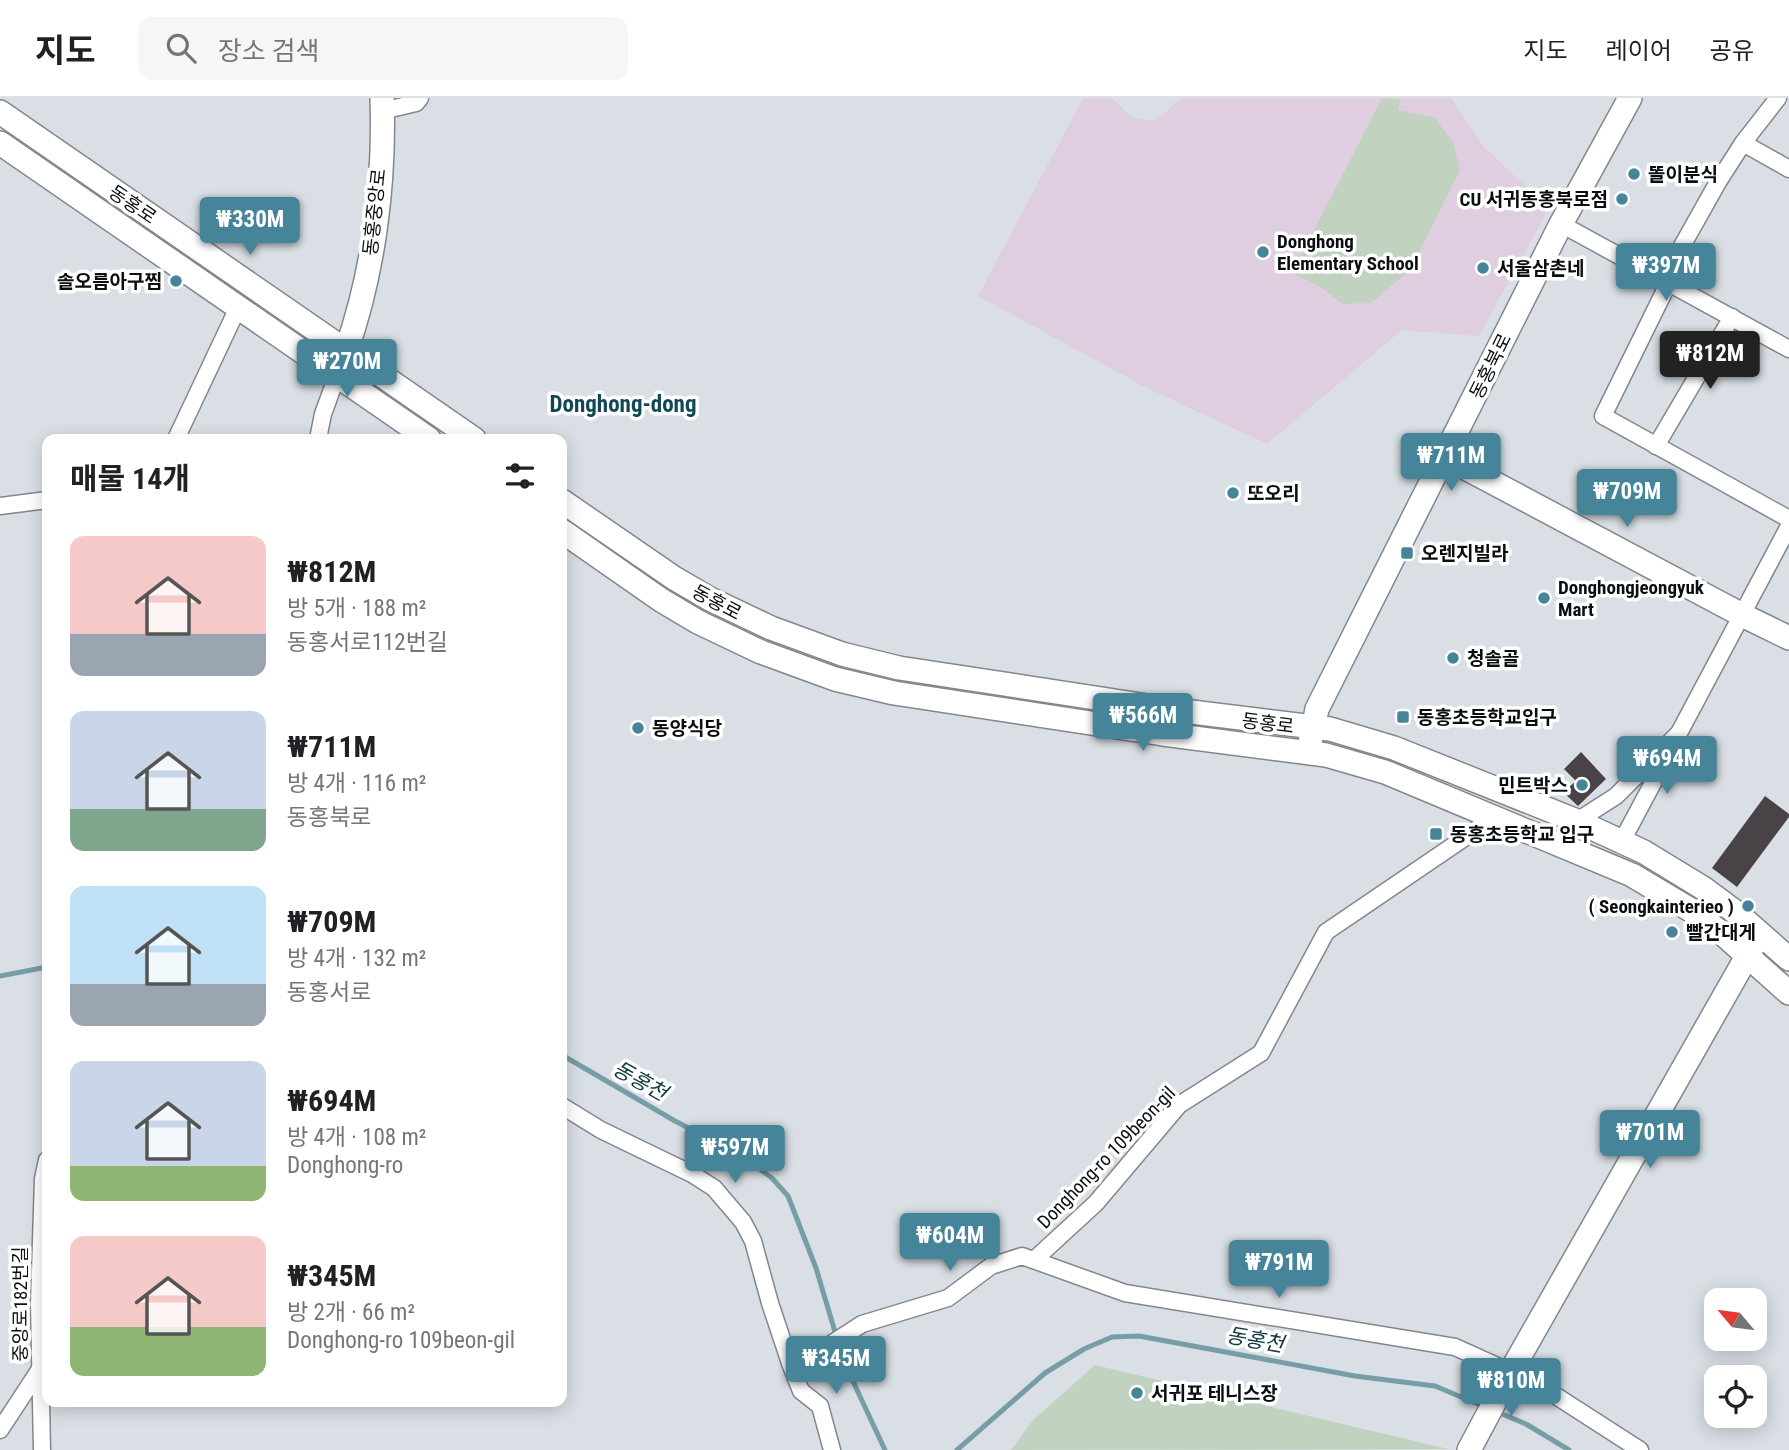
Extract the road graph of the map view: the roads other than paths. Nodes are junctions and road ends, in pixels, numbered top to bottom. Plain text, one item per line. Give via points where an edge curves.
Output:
1 (419, 98) edge
2 (1630, 98) edge
3 (1778, 98) edge
4 (382, 105) edge
5 (0, 112) edge
6 (0, 143) edge
7 (1743, 143) junction
8 (1789, 169) edge
9 (1561, 224) junction
10 (1668, 284) junction
11 (234, 316) dead end
12 (1732, 317) junction
13 (1789, 349) edge
14 (346, 351) junction
15 (336, 375) junction
16 (178, 434) edge
17 (319, 434) edge
18 (422, 434) edge
19 (467, 434) edge
20 (1656, 446) junction
21 (1446, 457) junction
22 (42, 501) edge
23 (567, 504) edge
24 (0, 506) edge
25 (1789, 519) edge
26 (1789, 526) edge
27 (567, 534) edge
28 (1742, 615) junction
29 (1789, 638) edge
30 (1312, 728) junction
31 (1679, 733) junction
32 (1308, 753) junction
33 (1489, 815) junction
34 (1577, 821) junction
35 (1622, 841) junction
36 (1761, 933) junction
37 (1746, 956) junction
38 (1789, 959) edge
39 (1789, 993) edge
40 (567, 1109) edge
41 (42, 1211) edge
42 (1034, 1260) junction
43 (790, 1363) junction
44 (40, 1369) junction
45 (1506, 1380) junction
46 (0, 1430) edge
47 (1477, 1443) edge
48 (42, 1450) edge
49 (832, 1450) edge
50 (1640, 1450) edge

1 - 4 street, 동홍중앙로 via 416,103
2 - 9 main road, 동홍북로
3 - 7 street
4 - 14 main road, 동홍중앙로 via 373,247
5 - 14 main road, 동홍로
6 - 15 main road, 동홍로
7 - 8 street
7 - 10 street via 1677,255
9 - 10 street
9 - 21 main road, 동홍북로
10 - 12 street
10 - 20 street via 1604,416
11 - 16 street
12 - 13 street
12 - 20 street
14 - 15 street
14 - 19 main road, 동홍로
15 - 17 street
15 - 18 main road, 동홍로
20 - 25 street
21 - 28 main road
21 - 30 main road, 동홍북로 via 1317,709
22 - 24 street
23 - 30 main road, 동홍로 via 710,599 842,654 899,668
26 - 28 street
27 - 32 main road, 동홍로 via 698,622 835,679 894,693
28 - 29 main road
28 - 31 street
30 - 32 main road, 동홍북로
30 - 34 main road, 동홍로 via 1394,748
31 - 34 street via 1616,796
31 - 35 street
32 - 33 main road, 동홍로 via 1385,772
33 - 37 main road, 동홍로 via 1642,880 1689,909
33 - 42 street, Donghong-ro 109beon-gil via 1479,828 1326,932 1261,1053 1179,1105 1096,1203
34 - 35 main road, 동홍로
35 - 36 main road, 동홍로 via 1703,888
36 - 37 main road
36 - 38 main road, 동홍로
37 - 39 main road, 동홍로
37 - 45 main road
40 - 43 street via 692,1174 729,1204 753,1241
41 - 44 street, 중앙로182번길
42 - 43 street via 1022,1256 991,1266 948,1298 862,1324 811,1357
42 - 45 street via 1125,1293 1455,1347
43 - 49 street via 801,1391 820,1406
44 - 46 street
44 - 48 street, 중앙로182번길
45 - 47 main road
45 - 50 street via 1539,1385

